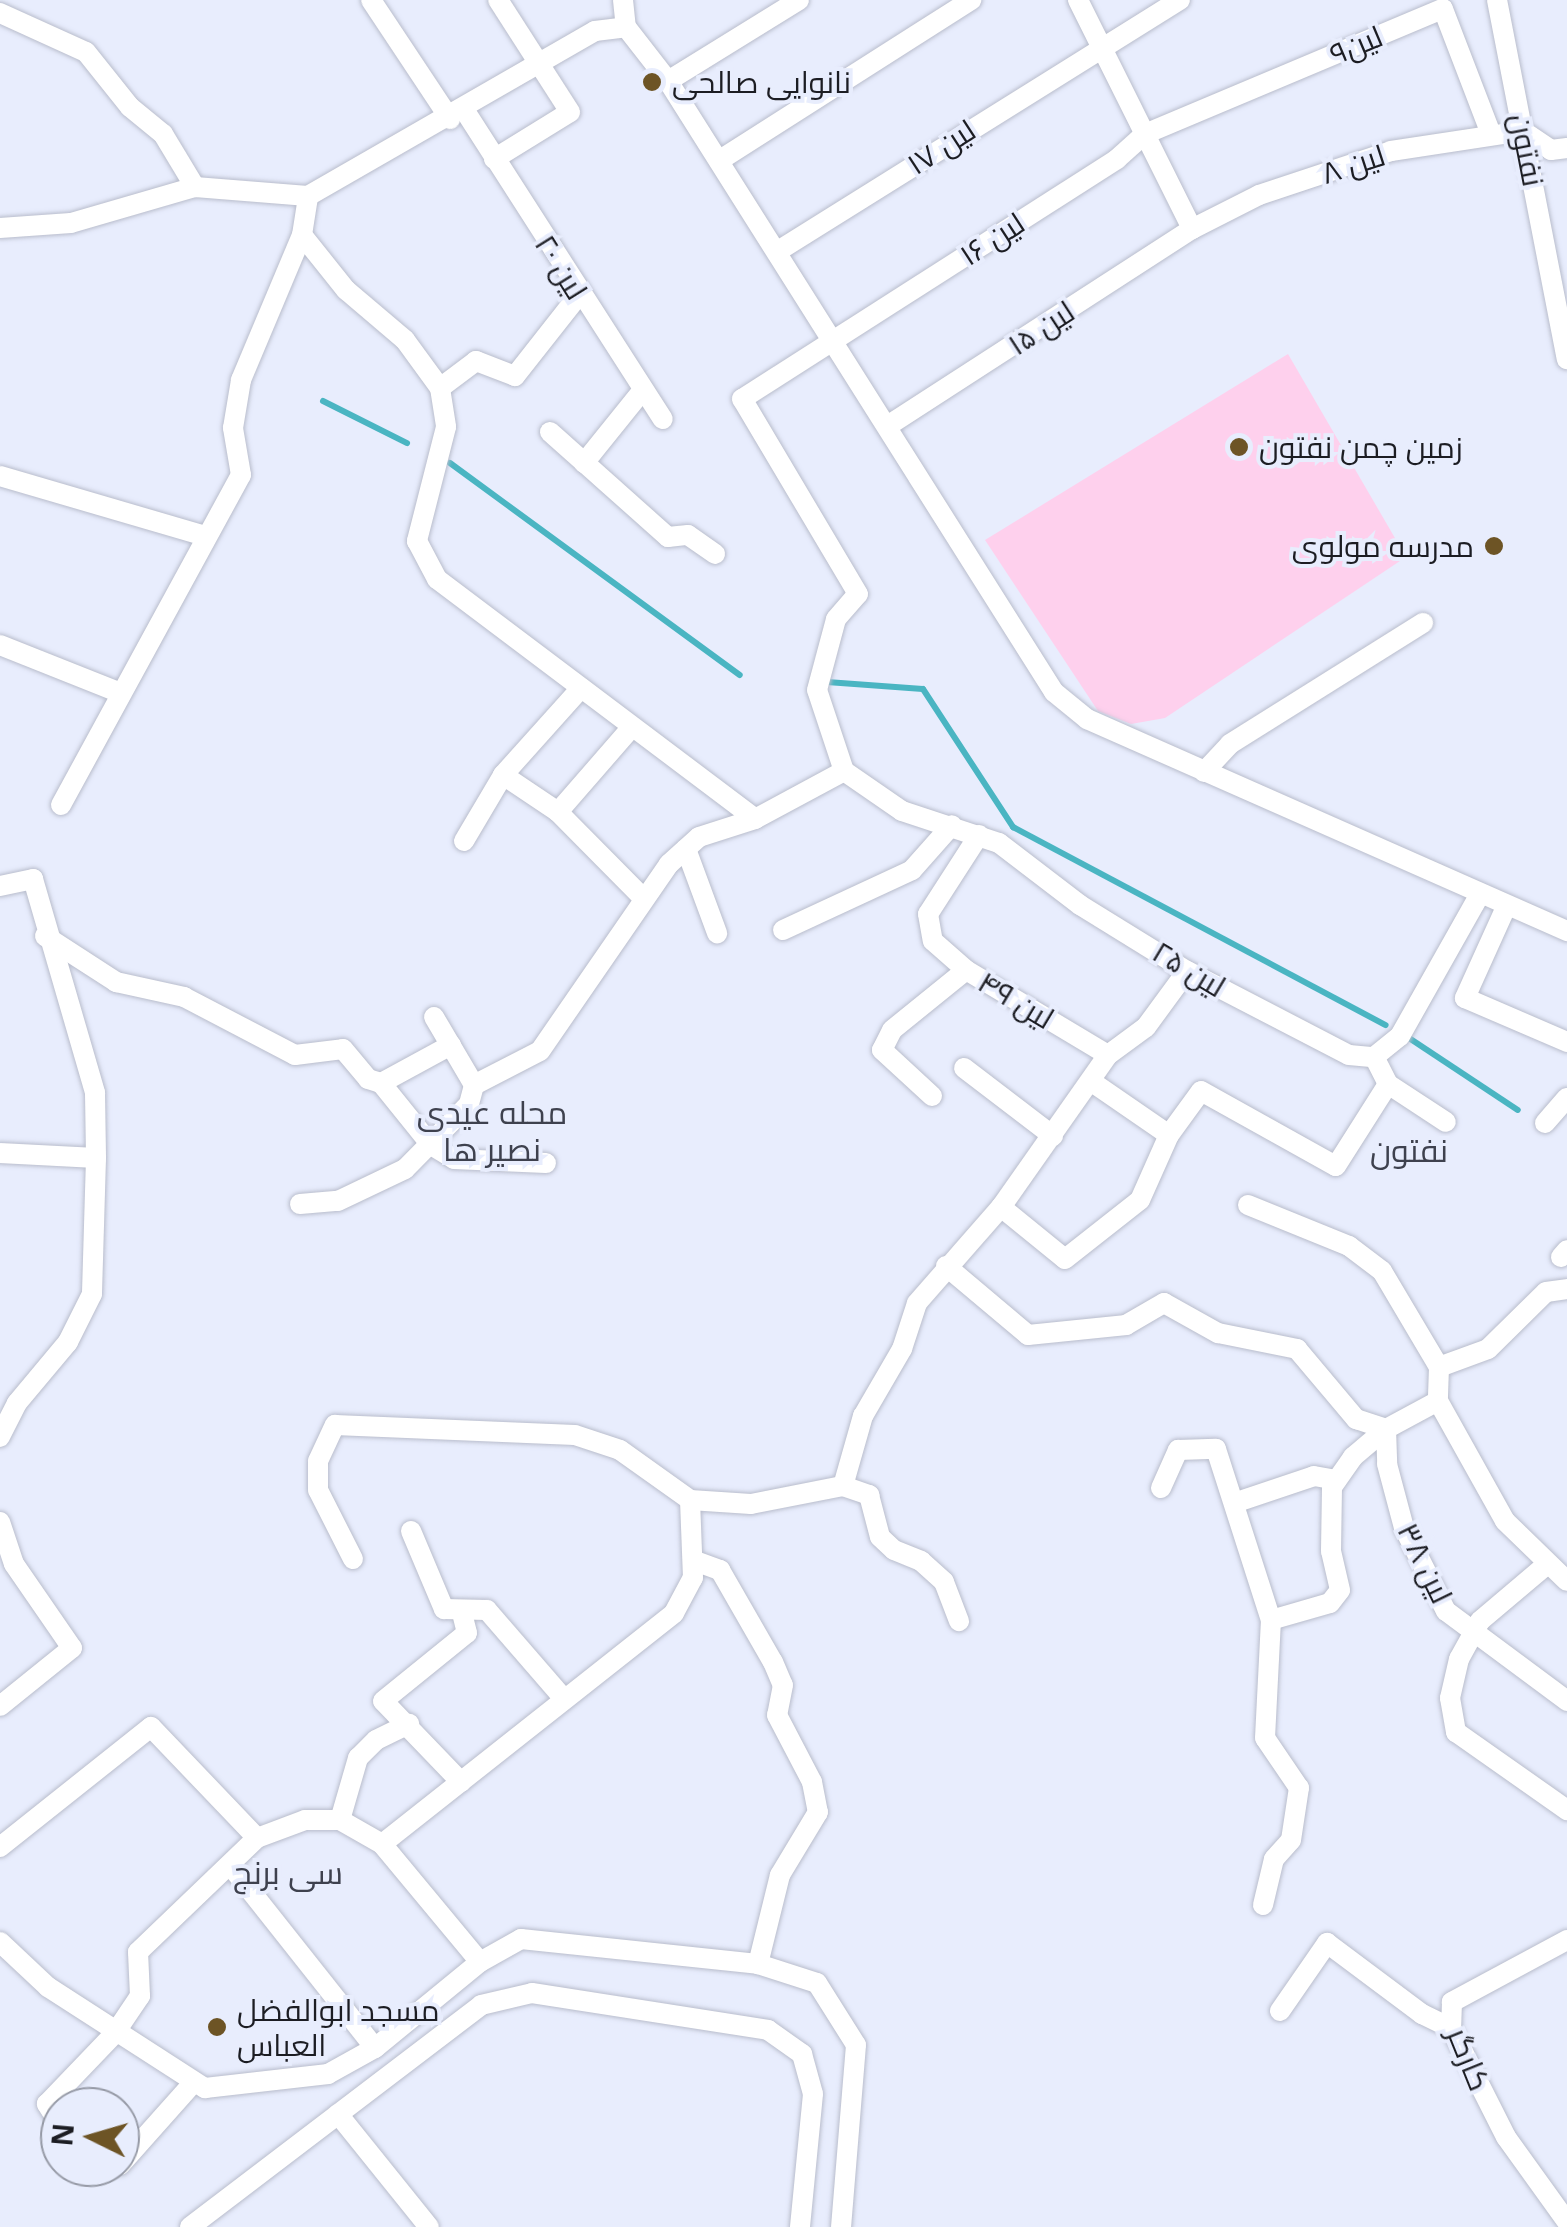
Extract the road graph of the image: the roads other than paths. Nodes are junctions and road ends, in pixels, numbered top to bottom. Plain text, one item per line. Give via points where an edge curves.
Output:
1 (371, 0) edge
2 (498, 0) edge
3 (623, 0) edge
4 (800, 0) edge
5 (972, 0) edge
6 (1078, 0) edge
7 (1180, 0) edge
8 (1497, 0) edge
9 (0, 13) edge
10 (626, 27) junction
11 (1104, 43) junction
12 (536, 67) junction
13 (668, 81) junction
14 (457, 115) junction
15 (1523, 131) junction
16 (1145, 134) junction
17 (1491, 134) junction
18 (1567, 148) edge
19 (494, 158) junction
20 (720, 160) junction
21 (195, 187) junction
22 (308, 196) junction
23 (0, 228) edge
24 (1192, 230) junction
25 (302, 235) junction
26 (778, 251) junction
27 (578, 296) junction
28 (836, 340) junction
29 (1567, 358) edge
30 (440, 388) junction
31 (643, 390) junction
32 (663, 420) dead end
33 (889, 425) junction
34 (550, 432) dead end
35 (584, 463) junction
36 (0, 476) edge
37 (205, 536) junction
38 (715, 554) dead end
39 (1422, 622) dead end
40 (0, 645) edge
41 (580, 688) junction
42 (118, 692) junction
43 (632, 726) junction
44 (844, 770) junction
45 (1204, 772) junction
46 (503, 775) junction
47 (60, 805) dead end
48 (558, 812) junction
49 (755, 819) junction
50 (952, 825) junction
51 (980, 836) junction
52 (464, 841) dead end
53 (686, 849) junction
54 (0, 885) edge
55 (1479, 896) junction
56 (643, 898) junction
57 (1506, 907) junction
58 (782, 930) dead end
59 (1567, 930) edge
60 (717, 933) dead end
61 (46, 936) junction
62 (966, 970) junction
63 (1187, 971) junction
64 (434, 1017) dead end
65 (1567, 1042) edge
66 (450, 1045) junction
67 (1108, 1055) junction
68 (1374, 1056) junction
69 (964, 1068) dead end
70 (1092, 1082) junction
71 (382, 1083) junction
72 (1388, 1084) junction
73 (474, 1085) junction
74 (932, 1096) dead end
75 (1567, 1098) edge
76 (1446, 1122) dead end
77 (1545, 1123) dead end
78 (1169, 1135) junction
79 (1053, 1136) junction
80 (431, 1145) junction
81 (0, 1153) edge
82 (96, 1158) junction
83 (546, 1163) dead end
84 (300, 1204) dead end
85 (1248, 1205) dead end
86 (1002, 1207) junction
87 (946, 1266) junction
88 (1567, 1290) edge
89 (1439, 1367) junction
90 (1438, 1401) junction
91 (1386, 1429) junction
92 (0, 1437) edge
93 (1337, 1480) junction
94 (843, 1486) junction
95 (1161, 1488) dead end
96 (690, 1500) junction
97 (1234, 1503) junction
98 (0, 1522) edge
99 (411, 1531) dead end
100 (353, 1559) dead end
101 (695, 1561) junction
102 (1545, 1566) junction
103 (1567, 1581) edge
104 (462, 1613) junction
105 (1271, 1620) junction
106 (959, 1621) dead end
107 (1472, 1635) junction
108 (564, 1700) junction
109 (1567, 1701) edge
110 (0, 1706) edge
111 (409, 1724) junction
112 (461, 1782) junction
113 (1567, 1810) edge
114 (340, 1820) junction
115 (258, 1838) junction
116 (382, 1844) junction
117 (0, 1848) edge
118 (230, 1865) junction
119 (1263, 1905) dead end
120 (0, 1942) edge
121 (1562, 1942) edge
122 (480, 1962) junction
123 (758, 1964) junction
124 (1280, 2012) dead end
125 (1451, 2028) junction
126 (116, 2033) junction
127 (375, 2048) junction
128 (194, 2082) junction
129 (64, 2087) edge
130 (338, 2114) junction
131 (140, 2143) edge
132 (1567, 2222) edge
133 (190, 2227) edge
134 (429, 2227) edge
135 (800, 2227) edge
136 (841, 2227) edge

1 - 14 street, لین ۲۰
2 - 12 street
3 - 10 street
4 - 13 street
5 - 20 street
6 - 11 street
7 - 11 street, لین ۱۷
8 - 15 street, نفتون
9 - 21 street via 86,52 130,107 163,134
10 - 12 street via 594,31
10 - 13 street
11 - 16 street
11 - 26 street, لین ۱۷
12 - 14 street
12 - 19 street via 570,112
13 - 20 street
14 - 19 street, لین ۲۰
14 - 22 street
15 - 17 street, لین ۸
15 - 18 street via 1551,150
15 - 29 street, نفتون
16 - 17 street, لین۹ via 1443,9
16 - 24 street
16 - 28 street, لین ۱۶ via 1117,159
17 - 24 street, لین ۸ via 1391,151 1258,196
19 - 27 street, لین ۲۰
20 - 26 street
21 - 22 street
21 - 23 street via 71,222
22 - 25 street
24 - 33 street, لین ۱۵
25 - 30 street via 346,290 405,340
25 - 37 street via 280,274 241,380 233,428 241,475
26 - 28 street
27 - 30 street via 516,376 476,361
27 - 31 street, لین ۲۰
28 - 33 street
28 - 44 street, لین ۱۶ via 742,398 858,594 836,619 818,690
30 - 41 street via 446,427 417,541 437,579
31 - 32 street, لین ۲۰
31 - 35 street
33 - 45 street via 1054,692 1087,720
34 - 35 street
35 - 38 street via 668,537 688,535
36 - 37 street
37 - 42 street
39 - 45 street via 1230,744
40 - 42 street
41 - 43 street
41 - 46 street
42 - 47 street
43 - 48 street
43 - 49 street
44 - 49 street
44 - 50 street, لین ۲۵ via 902,811
45 - 55 street
46 - 48 street
46 - 52 street
48 - 56 street
49 - 53 street via 699,837
50 - 51 street, لین ۲۵
50 - 58 street via 912,870
51 - 62 street, لین ۴۹ via 928,914 933,941
51 - 63 street, لین ۲۵
53 - 56 street
53 - 60 street
54 - 61 street via 33,879
55 - 57 street
55 - 68 street via 1400,1036
56 - 73 street via 540,1051
57 - 59 street
57 - 65 street via 1466,998
61 - 71 street via 116,982 184,996 296,1055 343,1049 368,1079
61 - 82 street via 95,1093
62 - 67 street, لین ۴۹
62 - 74 street via 892,1030 882,1050
63 - 67 street via 1146,1028
63 - 68 street, لین ۲۵ via 1349,1055
64 - 66 street
66 - 71 street
66 - 73 street
67 - 70 street
68 - 72 street
69 - 79 street
70 - 78 street
70 - 79 street
71 - 80 street
72 - 76 street
72 - 78 street via 1336,1166 1201,1090
73 - 80 street via 469,1104
75 - 77 street
78 - 86 street via 1140,1200 1066,1260
79 - 86 street
80 - 83 street via 454,1159
80 - 84 street via 377,1186
81 - 82 street
82 - 92 street via 92,1294 68,1342 17,1402
85 - 89 street via 1349,1246 1382,1271
86 - 87 street
87 - 91 street via 1028,1335 1126,1325 1164,1302 1218,1333 1297,1349 1344,1410
87 - 94 street via 917,1303 902,1349 864,1416
88 - 89 street via 1546,1292 1488,1350
89 - 90 street
90 - 91 street
90 - 102 street via 1505,1521
91 - 93 street via 1352,1456
91 - 107 street, لین ۳۸ via 1387,1464 1404,1528 1446,1611
93 - 97 street via 1314,1476
93 - 105 street via 1331,1551 1340,1590 1330,1602
94 - 96 street via 751,1504
94 - 106 street via 869,1495 880,1537 944,1582
95 - 97 street via 1178,1450 1216,1449
96 - 100 street via 620,1450 575,1435 336,1426 318,1461 318,1490
96 - 101 street
97 - 105 street via 1247,1561
98 - 110 street via 14,1564 72,1648
99 - 104 street via 444,1609
101 - 108 street via 674,1613
101 - 123 street via 720,1570 773,1662 783,1685 777,1715 812,1782 818,1812 780,1875
102 - 103 street
102 - 107 street
104 - 108 street via 487,1610
104 - 111 street via 467,1633 383,1701
105 - 119 street via 1265,1738 1299,1788 1291,1840 1274,1859
107 - 109 street, لین ۳۸
107 - 113 street via 1450,1698 1456,1732
108 - 112 street
111 - 112 street
111 - 114 street via 358,1758
112 - 116 street
114 - 115 street via 305,1820
114 - 116 street
115 - 117 street via 151,1727
115 - 118 street
116 - 122 street
118 - 126 street via 138,1952 140,1996
118 - 127 street
120 - 126 street via 48,1987
121 - 125 street, کارگر via 1452,2002
122 - 123 street via 521,1939
122 - 127 street
123 - 136 street via 817,1983 856,2045
124 - 125 street via 1328,1943
125 - 132 street, کارگر via 1506,2137
126 - 128 street
126 - 129 street
127 - 128 street via 328,2074 256,2086
128 - 131 street
130 - 133 street
130 - 134 street
130 - 135 street via 481,2005 532,1992 768,2030 802,2054 813,2094

